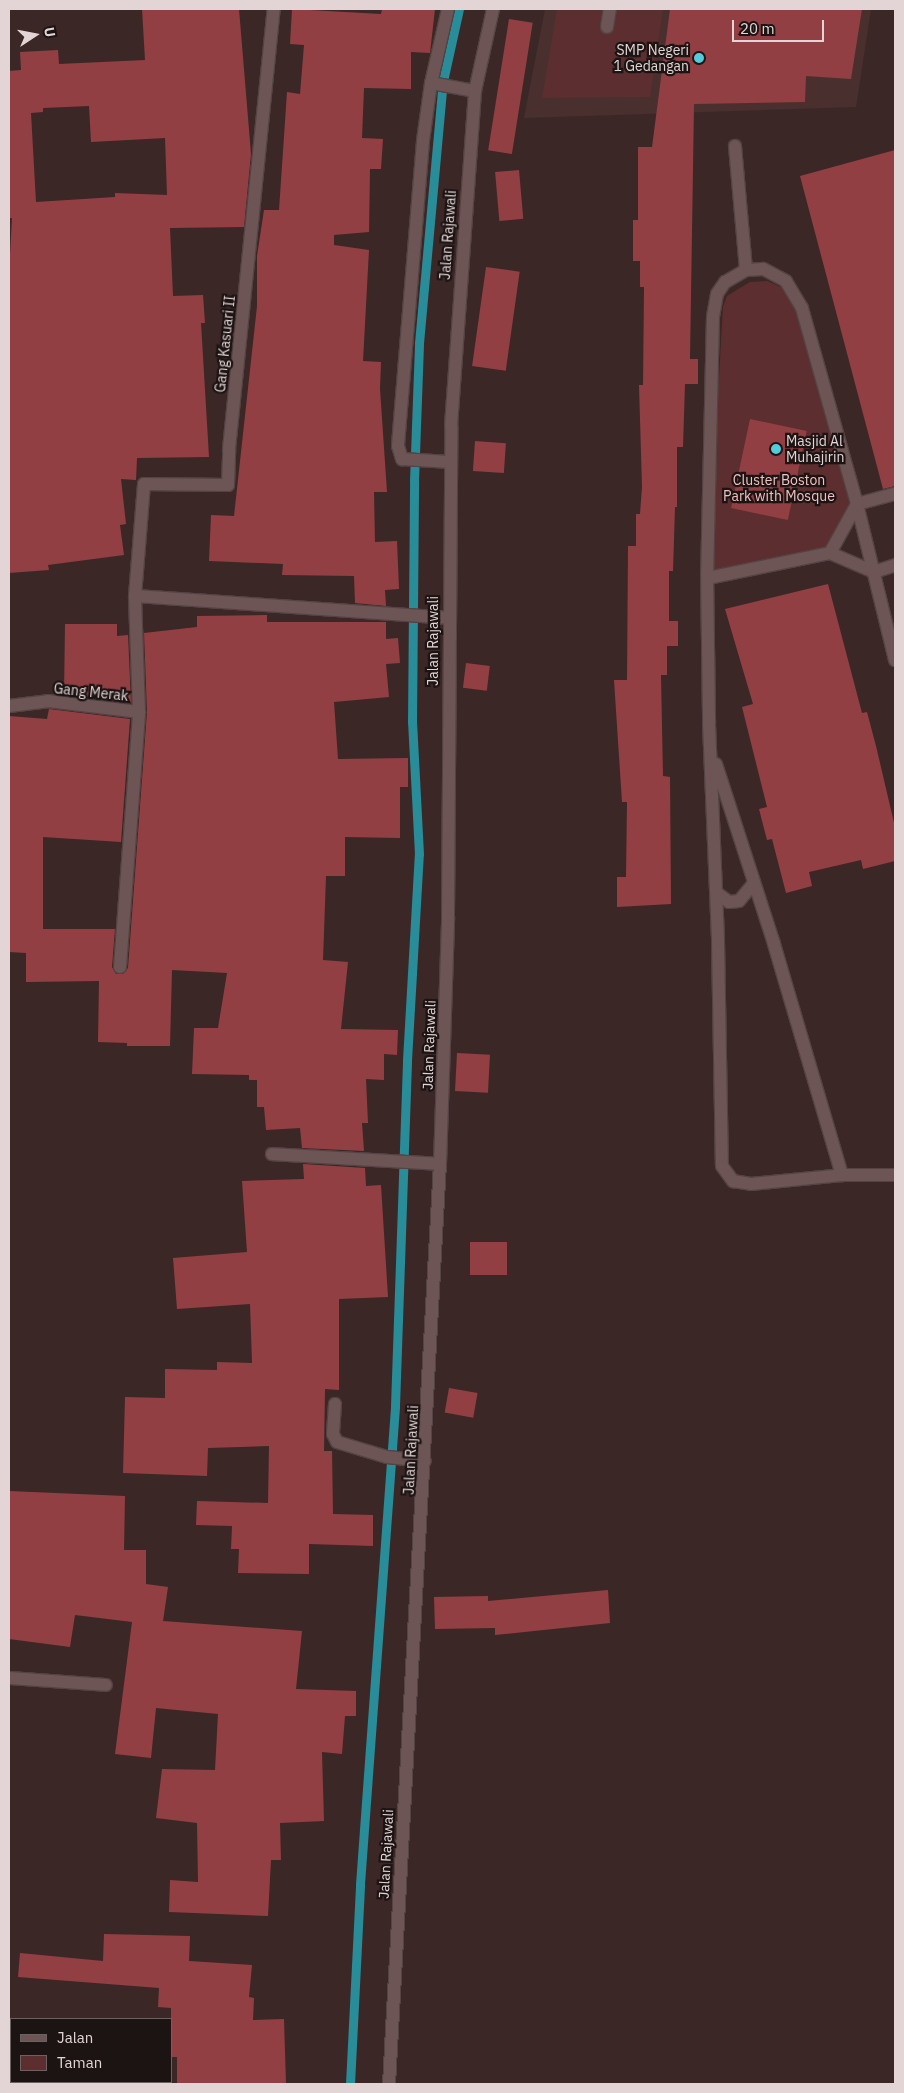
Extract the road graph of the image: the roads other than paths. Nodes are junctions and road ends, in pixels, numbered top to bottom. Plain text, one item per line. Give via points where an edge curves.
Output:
1 (274, 9) edge
2 (448, 9) edge
3 (493, 9) edge
4 (610, 9) edge
5 (607, 27) dead end
6 (434, 83) junction
7 (475, 91) junction
8 (735, 146) dead end
9 (746, 270) junction
10 (450, 462) junction
11 (895, 494) edge
12 (857, 504) junction
13 (830, 554) junction
14 (895, 565) edge
15 (874, 572) junction
16 (708, 578) junction
17 (134, 596) junction
18 (448, 618) junction
19 (895, 660) edge
20 (9, 706) edge
21 (139, 712) junction
22 (710, 747) junction
23 (754, 883) junction
24 (717, 893) junction
25 (120, 967) dead end
26 (272, 1154) dead end
27 (440, 1164) junction
28 (895, 1174) edge
29 (842, 1175) junction
30 (335, 1404) dead end
31 (425, 1462) junction
32 (9, 1678) edge
33 (106, 1685) dead end
34 (390, 2084) edge

1 - 17 street, Gang Kasuari II via 228,485 144,484
2 - 6 street
3 - 7 street, Jalan Rajawali
4 - 5 street
6 - 7 street
6 - 10 street via 398,446 400,457 408,460
7 - 10 street, Jalan Rajawali via 464,216
8 - 9 street
9 - 12 street via 763,269 780,277 792,289 802,308
9 - 16 street via 725,282 717,294 713,316
10 - 18 street, Jalan Rajawali
11 - 12 street
12 - 13 street
12 - 15 street
13 - 15 street
13 - 16 street
14 - 15 street
15 - 19 street
16 - 22 street
17 - 18 street
17 - 21 street
18 - 27 street, Jalan Rajawali via 448,916
20 - 21 street, Gang Merak via 48,701
21 - 25 street
22 - 23 street
22 - 24 street
23 - 24 street via 739,901 729,902
23 - 29 street
24 - 29 street via 724,1171 733,1181 752,1184
26 - 27 street
27 - 31 street, Jalan Rajawali
28 - 29 street
30 - 31 street via 334,1439 387,1457
31 - 34 street, Jalan Rajawali via 409,1697
32 - 33 street

